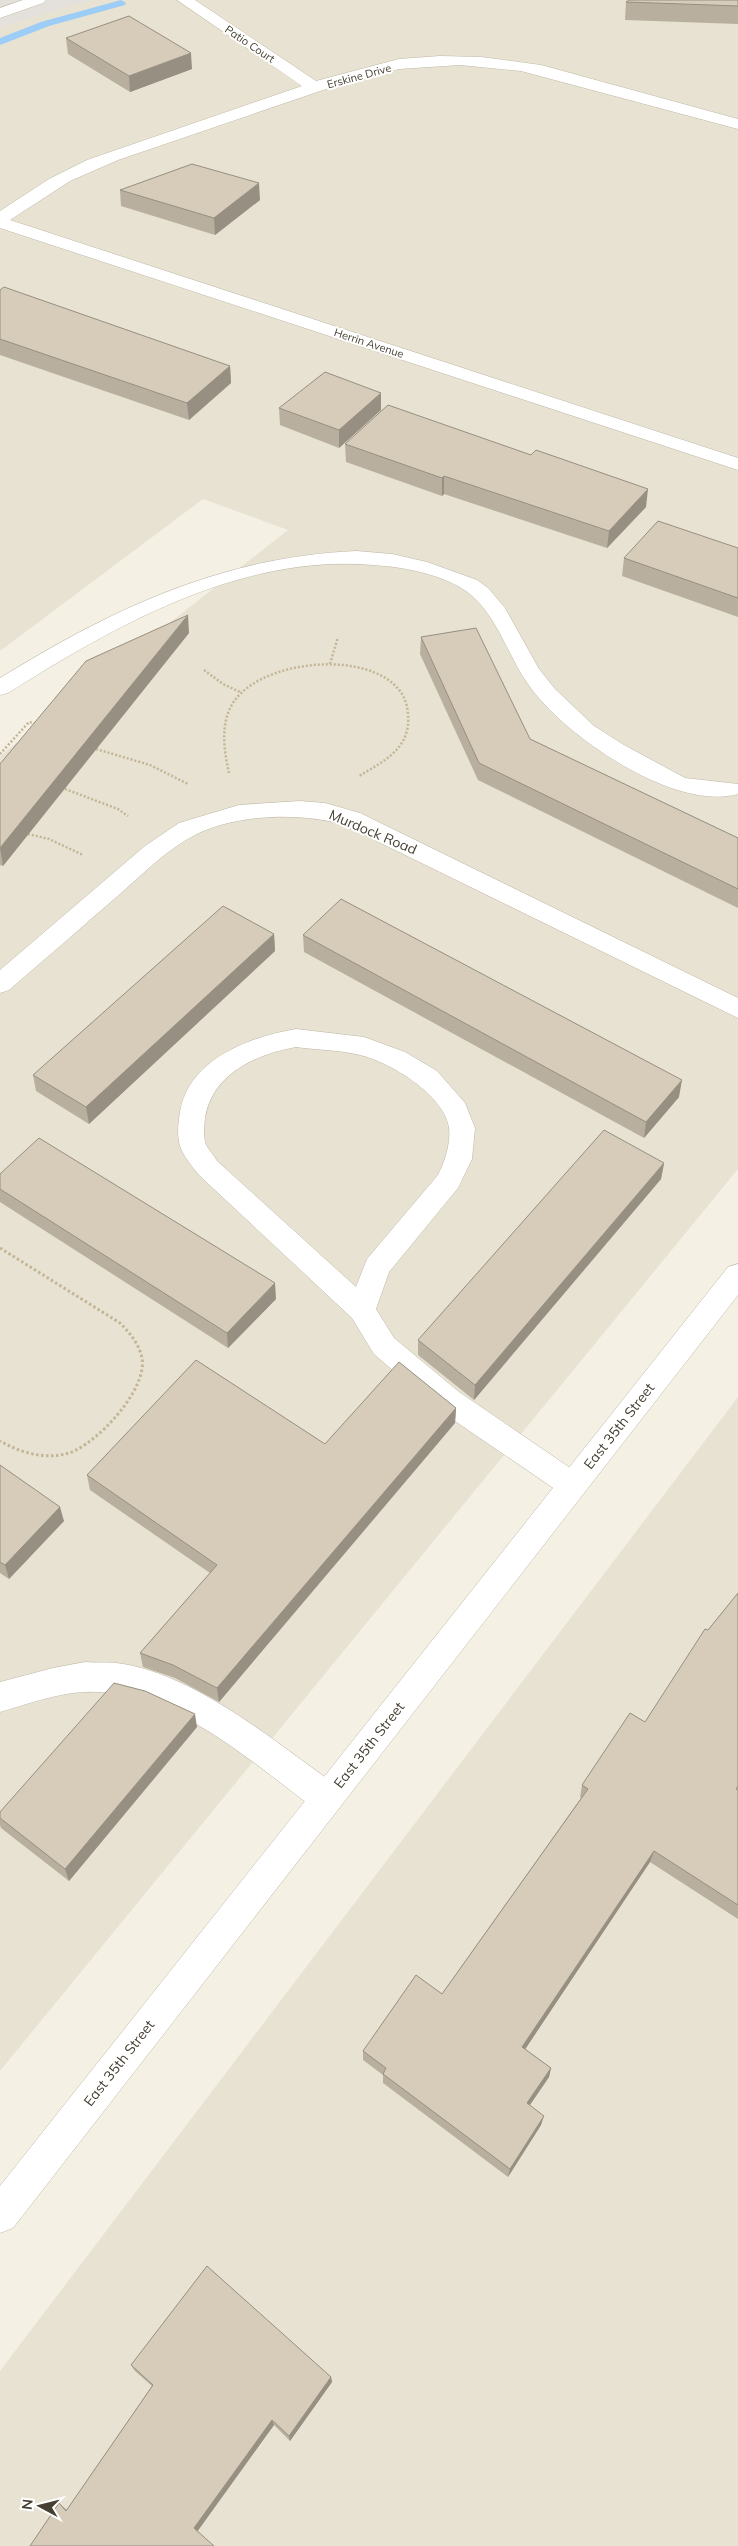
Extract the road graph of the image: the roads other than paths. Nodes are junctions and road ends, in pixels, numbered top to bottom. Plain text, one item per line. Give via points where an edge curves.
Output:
1 (38, 0) edge
2 (185, 0) edge
3 (216, 3) dead end
4 (200, 10) junction
5 (0, 13) edge
6 (315, 88) junction
7 (738, 124) edge
8 (0, 220) edge
9 (738, 464) edge
10 (0, 688) edge
11 (730, 789) dead end
12 (0, 984) edge
13 (738, 1009) edge
14 (738, 1275) edge
15 (362, 1310) junction
16 (572, 1485) junction
17 (0, 1697) edge
18 (327, 1798) junction
19 (0, 2215) edge

1 - 5 street
2 - 4 street, Patio Court
3 - 4 street
4 - 6 street, Patio Court
6 - 7 street, Erskine Drive via 379,68 408,64 459,60 508,64 541,70
6 - 8 street, Erskine Drive via 74,172
8 - 9 street, Herrin Avenue
10 - 11 street via 137,610 201,587 279,563 330,557 378,557 450,575 480,591 498,611 534,678 552,702 619,753 685,786
12 - 13 street, Murdock Road via 153,852 188,829 239,813 300,809 325,811 400,841
14 - 16 street, East 35th Street
15 - 15 street via 208,1168 194,1148 190,1131 195,1100 213,1075 232,1060 268,1043 296,1038 364,1046 396,1059 428,1078 456,1110 462,1128 459,1159 449,1181 377,1267
15 - 16 street via 384,1346 449,1401
16 - 18 street, East 35th Street
17 - 18 street via 44,1684 86,1677 130,1680 175,1696 211,1717
18 - 19 street, East 35th Street

